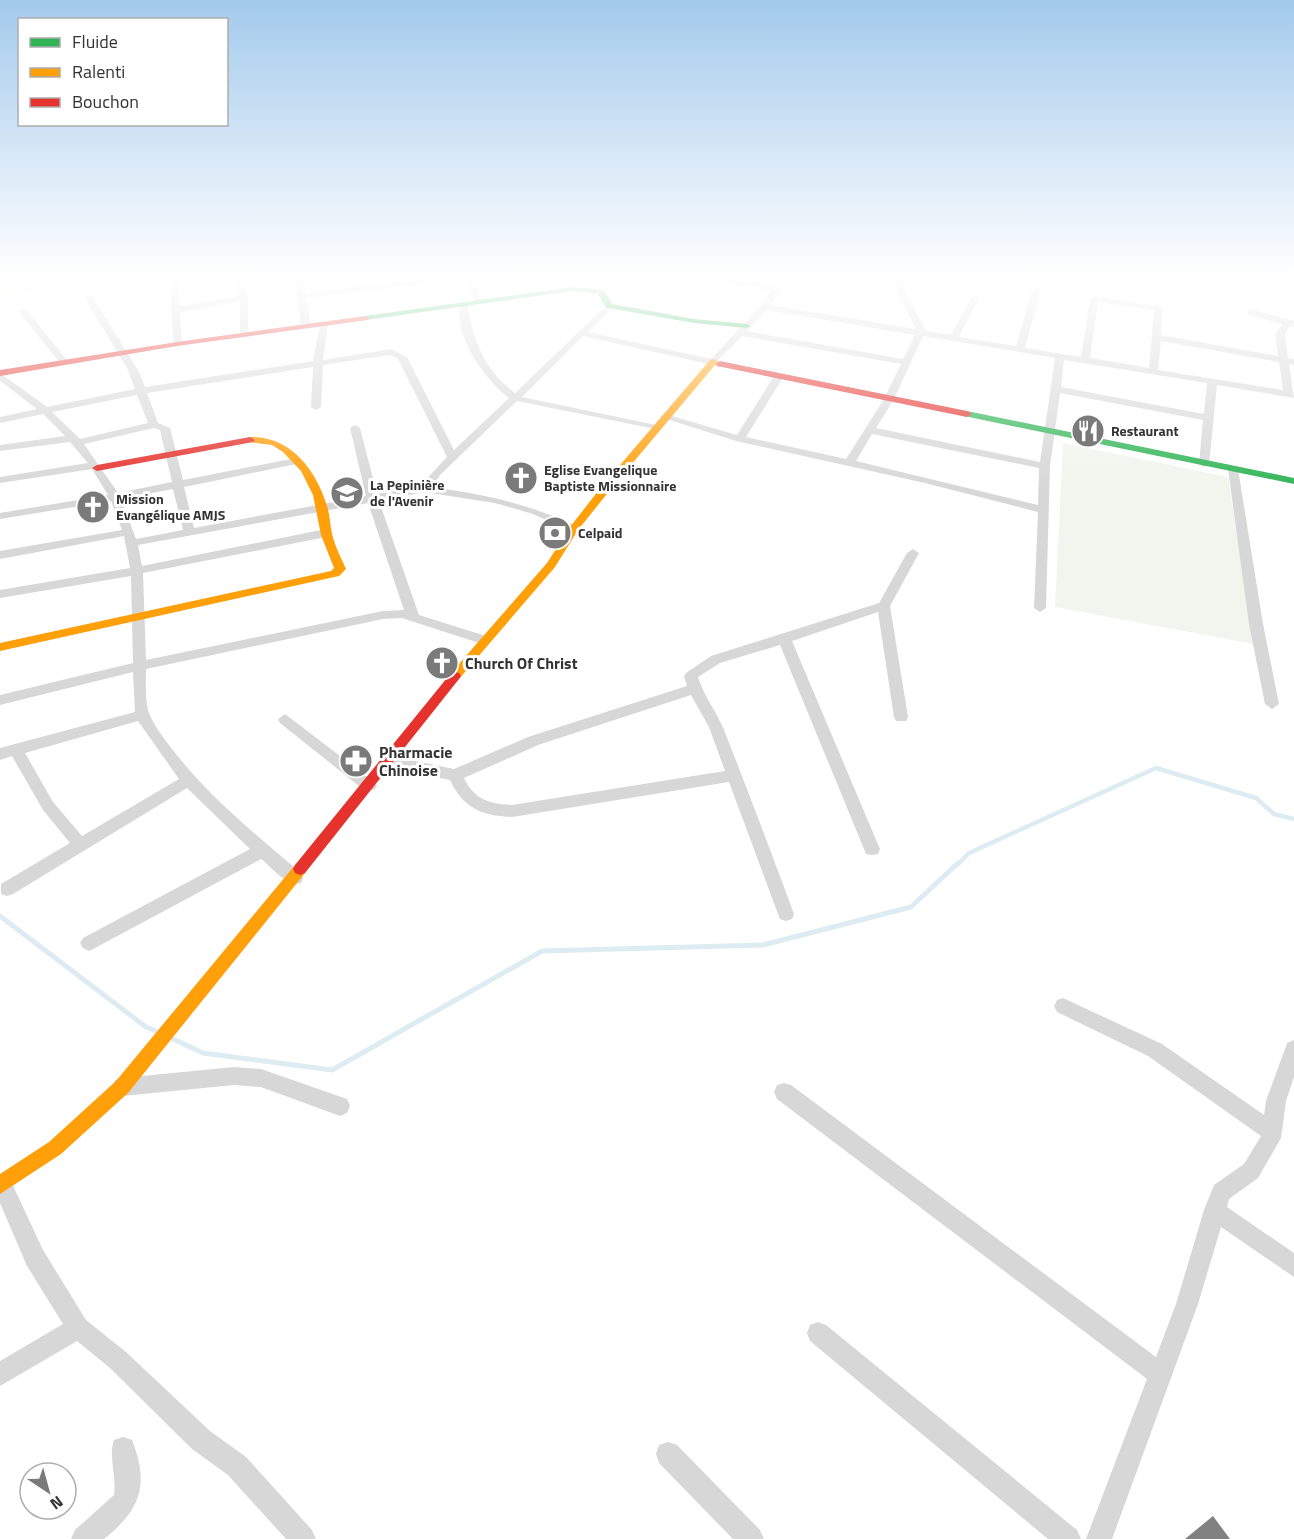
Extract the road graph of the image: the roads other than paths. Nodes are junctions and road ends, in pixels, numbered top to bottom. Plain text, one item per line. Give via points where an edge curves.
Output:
1 (53, 349) edge
2 (121, 349) edge
3 (144, 349) edge
4 (320, 349) edge
5 (473, 349) edge
6 (566, 349) edge
7 (653, 349) edge
8 (726, 349) edge
9 (840, 349) edge
10 (913, 349) edge
11 (1014, 349) edge
12 (1087, 349) edge
13 (1154, 349) edge
14 (1221, 349) edge
15 (1282, 349) edge
16 (1020, 350) joint
17 (123, 352) junction
18 (1060, 357) junction
19 (1283, 360) junction
20 (63, 361) junction
21 (1085, 361) junction
22 (713, 362) junction
23 (907, 362) junction
24 (1294, 362) edge
25 (318, 363) junction
26 (1153, 373) junction
27 (0, 374) edge
28 (779, 376) junction
29 (1212, 383) junction
30 (1055, 390) junction
31 (140, 391) junction
32 (1291, 395) edge
33 (515, 398) junction
34 (889, 399) junction
35 (316, 407) dead end
36 (45, 412) junction
37 (665, 417) junction
38 (1208, 418) junction
39 (0, 420) edge
40 (154, 425) junction
41 (355, 428) dead end
42 (656, 428) junction
43 (869, 430) junction
44 (1048, 431) junction
45 (740, 439) junction
46 (75, 441) junction
47 (0, 448) edge
48 (172, 454) junction
49 (452, 456) junction
50 (296, 461) junction
51 (849, 463) junction
52 (1204, 464) junction
53 (96, 466) junction
54 (1045, 466) junction
55 (1233, 470) junction
56 (0, 480) edge
57 (1294, 481) edge
58 (177, 485) junction
59 (424, 489) junction
60 (115, 497) junction
61 (372, 498) junction
62 (323, 506) junction
63 (1045, 510) junction
64 (0, 516) edge
65 (574, 529) junction
66 (189, 532) junction
67 (326, 533) junction
68 (130, 537) junction
69 (913, 554) dead end
70 (0, 555) edge
71 (135, 571) junction
72 (0, 594) edge
73 (884, 606) junction
74 (1040, 608) dead end
75 (413, 616) junction
76 (138, 619) junction
77 (784, 638) junction
78 (484, 640) junction
79 (0, 647) edge
80 (138, 666) junction
81 (694, 689) junction
82 (0, 700) edge
83 (1272, 705) dead end
84 (142, 715) junction
85 (901, 717) dead end
86 (285, 719) dead end
87 (16, 750) junction
88 (0, 754) edge
89 (387, 761) junction
90 (455, 775) junction
91 (735, 775) junction
92 (187, 781) junction
93 (369, 786) junction
94 (81, 846) junction
95 (872, 849) dead end
96 (262, 850) junction
97 (295, 878) junction
98 (7, 889) dead end
99 (786, 914) dead end
100 (89, 944) dead end
101 (1063, 1006) dead end
102 (1294, 1049) edge
103 (122, 1088) junction
104 (784, 1092) dead end
105 (340, 1106) dead end
106 (1270, 1131) junction
107 (1, 1185) edge
108 (1214, 1210) junction
109 (1294, 1266) edge
110 (78, 1328) junction
111 (818, 1333) dead end
112 (0, 1374) edge
113 (1161, 1374) junction
114 (123, 1449) dead end
115 (668, 1454) dead end
116 (84, 1539) edge
117 (303, 1539) edge
118 (751, 1539) edge
119 (1068, 1539) edge
120 (1099, 1539) edge

1 - 20 street
2 - 17 street
3 - 17 street
4 - 25 street
5 - 33 street via 491,380
6 - 33 street
7 - 22 street
8 - 22 street
9 - 23 street
10 - 23 street
11 - 16 street
12 - 21 street
13 - 26 street
14 - 19 street
15 - 19 street
16 - 18 street
17 - 20 street
17 - 31 street
18 - 21 street
18 - 30 street
19 - 24 street
19 - 32 street
20 - 27 street
21 - 26 street
22 - 28 street
22 - 37 street
23 - 34 street
25 - 31 street
25 - 35 street
25 - 49 street via 391,352 401,355
26 - 29 street
27 - 36 street
28 - 34 street
28 - 45 street
29 - 32 street
29 - 38 street
30 - 38 street
30 - 44 street
31 - 36 street
31 - 40 street
33 - 42 street
33 - 49 street
34 - 43 street
34 - 44 street
36 - 39 street
36 - 46 street
37 - 42 street
37 - 45 street
38 - 52 street
40 - 46 street
40 - 48 street via 168,431
41 - 61 street
42 - 65 street
43 - 51 street
43 - 54 street
44 - 52 street
44 - 54 street
45 - 51 street
46 - 47 street
46 - 53 street
48 - 50 street via 261,438 279,443
48 - 53 street
48 - 58 street
49 - 59 street
50 - 58 street
50 - 62 street
51 - 63 street
52 - 55 street
53 - 56 street
53 - 60 street
54 - 63 street
55 - 57 street
55 - 83 street
58 - 60 street
58 - 66 street
59 - 61 street
59 - 65 street via 496,500 537,512
60 - 64 street
60 - 68 street
61 - 62 street
61 - 75 street
62 - 66 street
62 - 67 street
63 - 74 street
65 - 78 street via 551,565
66 - 68 street
67 - 71 street
67 - 76 street via 340,569 335,574
68 - 70 street
68 - 71 street
69 - 73 street
71 - 72 street
71 - 76 street
73 - 77 street
73 - 85 street
75 - 78 street
75 - 80 street via 383,615
76 - 79 street
76 - 80 street
77 - 81 street via 699,667 691,676
77 - 95 street
78 - 89 street
80 - 82 street
80 - 84 street
81 - 90 street via 533,741
81 - 91 street via 707,707
84 - 87 street
84 - 92 street
86 - 93 street
87 - 88 street
87 - 94 street via 48,806
89 - 90 street
89 - 93 street
90 - 91 street via 474,805 490,811 512,811
91 - 99 street
92 - 94 street
92 - 96 street
93 - 97 street
94 - 98 street
96 - 97 street
96 - 100 street
97 - 103 street
101 - 106 street via 1155,1050
102 - 106 street
103 - 105 street via 234,1076 261,1078
103 - 107 street via 32,1166
104 - 113 street
106 - 108 street via 1271,1138 1251,1171 1221,1192
107 - 110 street via 35,1258
108 - 109 street
108 - 113 street via 1187,1304
110 - 112 street
110 - 117 street via 118,1360 201,1440 237,1466
111 - 119 street
113 - 120 street
114 - 116 street via 130,1494 123,1506
115 - 118 street

